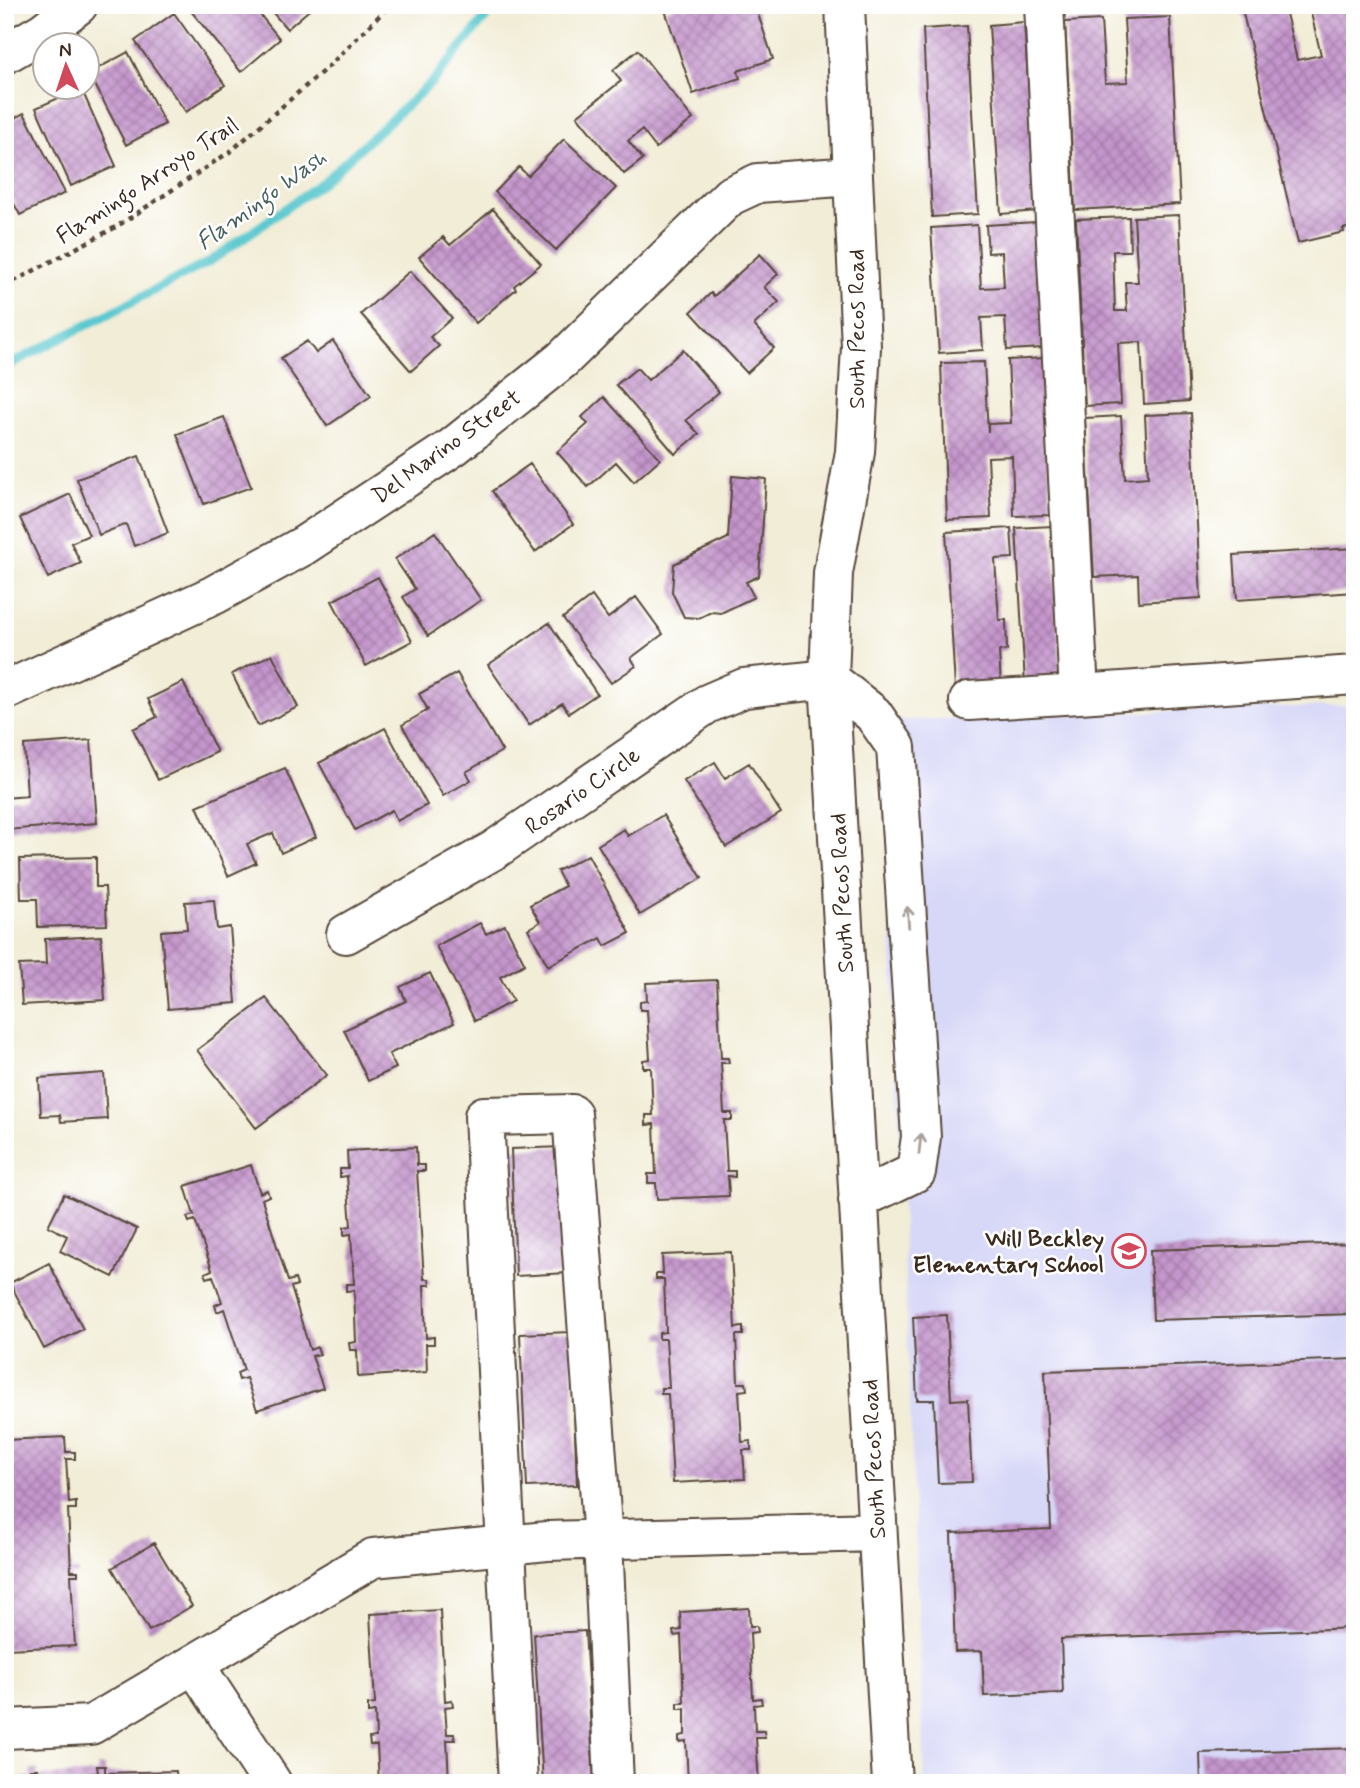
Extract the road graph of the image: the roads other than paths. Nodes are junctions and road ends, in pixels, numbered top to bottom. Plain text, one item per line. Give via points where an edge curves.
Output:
1 (78, 5) edge
2 (845, 5) edge
3 (1044, 5) edge
4 (5, 54) edge
5 (853, 176) junction
6 (1355, 675) edge
7 (829, 679) junction
8 (5, 691) edge
9 (1079, 694) junction
10 (969, 701) dead end
11 (345, 934) dead end
12 (858, 1200) junction
13 (877, 1532) junction
14 (603, 1539) junction
15 (508, 1545) junction
16 (194, 1664) junction
17 (5, 1729) edge
18 (272, 1783) edge
19 (518, 1783) edge
20 (614, 1783) edge
21 (892, 1783) edge

1 - 4 street via 43,33
2 - 5 street, South Pecos Road
3 - 9 street
5 - 7 street, South Pecos Road via 861,347 855,453 833,573
5 - 8 street, Del Marino Street via 758,183 730,196 562,360 453,447 303,546 214,595
6 - 9 street
7 - 11 street, Rosario Circle via 744,688 708,704 495,850
7 - 12 street, South Pecos Road
12 -> 7 street via 916,1172 922,1137 896,747 873,714
9 - 10 street
12 - 13 street, South Pecos Road
13 - 14 street
13 - 21 street, South Pecos Road
14 - 15 street
14 - 15 street via 572,1114 484,1116
14 - 20 street
15 - 16 street via 373,1558
15 - 19 street
16 - 17 street via 91,1725
16 - 18 street

